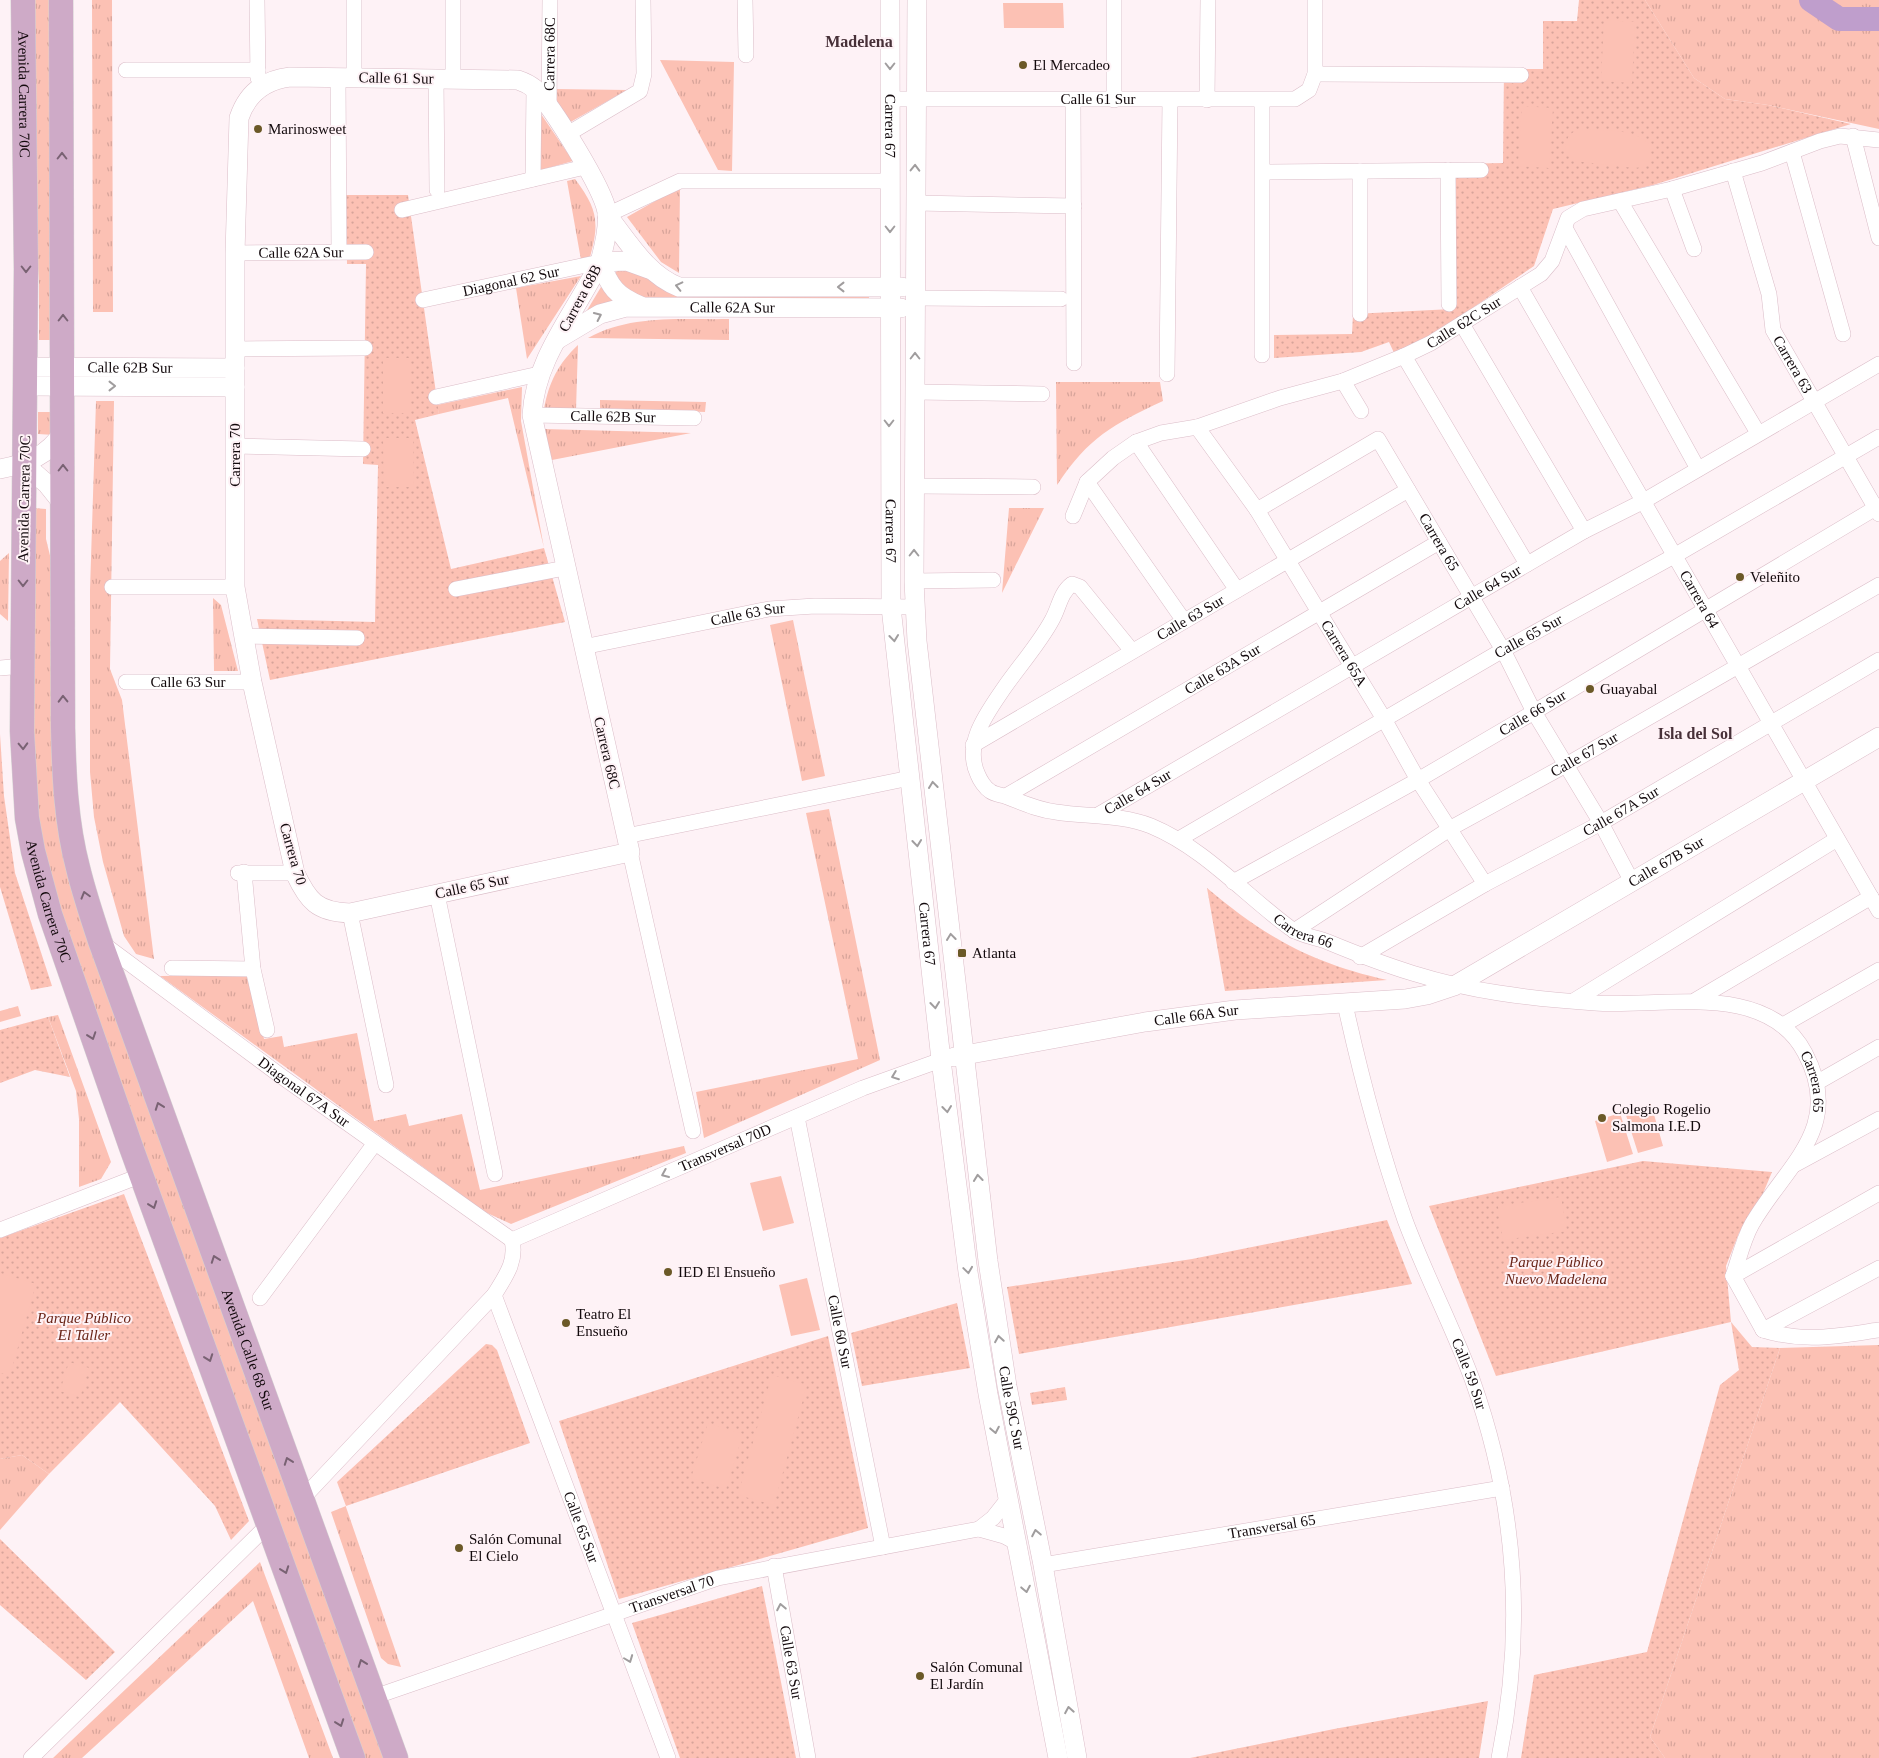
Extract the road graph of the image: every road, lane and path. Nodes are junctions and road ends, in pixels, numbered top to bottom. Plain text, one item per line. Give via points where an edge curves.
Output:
1 (23, 0) edge
2 (61, 0) edge
3 (257, 0) edge
4 (354, 0) edge
5 (453, 0) edge
6 (550, 0) edge
7 (643, 0) edge
8 (745, 0) edge
9 (890, 0) edge
10 (917, 0) edge
11 (1114, 0) edge
12 (1208, 0) edge
13 (1315, 0) edge
14 (746, 55) dead end
15 (126, 70) dead end
16 (1315, 74) junction
17 (1521, 75) dead end
18 (346, 78) junction
19 (258, 79) junction
20 (445, 79) junction
21 (534, 89) junction
22 (890, 99) junction
23 (916, 99) junction
24 (1073, 100) junction
25 (1114, 100) junction
26 (1170, 100) junction
27 (1208, 100) junction
28 (1262, 101) junction
29 (549, 108) junction
30 (566, 135) junction
31 (1853, 136) junction
32 (1879, 140) edge
33 (1792, 152) junction
34 (586, 167) junction
35 (1448, 170) junction
36 (1481, 170) dead end
37 (1360, 171) junction
38 (1733, 171) junction
39 (1263, 172) junction
40 (533, 179) junction
41 (890, 181) junction
42 (1672, 189) junction
43 (437, 190) dead end
44 (1620, 201) junction
45 (915, 203) junction
46 (1074, 206) junction
47 (402, 210) dead end
48 (607, 215) junction
49 (1565, 228) junction
50 (1879, 238) edge
51 (1694, 249) dead end
52 (339, 252) junction
53 (366, 252) dead end
54 (235, 253) junction
55 (600, 262) junction
56 (650, 270) junction
57 (890, 287) junction
58 (1520, 287) junction
59 (915, 297) junction
60 (1061, 299) dead end
61 (423, 300) dead end
62 (1449, 304) dead end
63 (643, 307) junction
64 (889, 308) junction
65 (1360, 314) dead end
66 (1462, 324) junction
67 (1843, 334) dead end
68 (557, 340) junction
69 (365, 348) dead end
70 (235, 349) junction
71 (1262, 355) dead end
72 (1404, 356) junction
73 (1074, 363) dead end
74 (1879, 364) edge
75 (235, 368) junction
76 (539, 374) junction
77 (1167, 374) dead end
78 (25, 376) junction
79 (64, 376) junction
80 (1343, 381) junction
81 (235, 387) junction
82 (915, 392) junction
83 (1042, 394) dead end
84 (436, 397) dead end
85 (1815, 403) junction
86 (1361, 411) dead end
87 (532, 415) junction
88 (694, 418) dead end
89 (1198, 427) junction
90 (63, 432) junction
91 (1758, 433) junction
92 (1879, 437) edge
93 (1136, 442) junction
94 (235, 446) junction
95 (363, 449) dead end
96 (1845, 457) junction
97 (24, 464) junction
98 (0, 469) edge
99 (1698, 469) junction
100 (1087, 482) junction
101 (915, 486) junction
102 (1033, 487) dead end
103 (1408, 490) junction
104 (1642, 502) junction
105 (63, 504) junction
106 (1878, 509) edge
107 (1257, 510) junction
108 (1073, 516) dead end
109 (1584, 531) junction
110 (1439, 542) junction
111 (1674, 556) junction
112 (1288, 561) junction
113 (1528, 564) junction
114 (565, 568) junction
115 (914, 580) junction
116 (993, 580) dead end
117 (1879, 585) edge
118 (112, 587) dead end
119 (235, 587) junction
120 (456, 590) dead end
121 (1237, 590) junction
122 (1472, 597) junction
123 (891, 607) junction
124 (914, 608) junction
125 (1705, 611) junction
126 (1319, 612) junction
127 (1184, 621) junction
128 (243, 636) junction
129 (357, 638) dead end
130 (583, 647) junction
131 (1503, 650) junction
132 (1132, 651) junction
133 (1879, 660) edge
134 (1739, 665) junction
135 (1352, 666) junction
136 (11, 667) edge
137 (126, 682) dead end
138 (252, 682) junction
139 (1534, 712) junction
140 (1384, 719) junction
141 (1771, 723) junction
142 (1879, 737) edge
143 (973, 745) junction
144 (1566, 765) junction
145 (910, 778) junction
146 (1418, 780) junction
147 (1804, 781) junction
148 (1006, 796) junction
149 (1098, 815) junction
150 (1601, 823) junction
151 (1450, 828) junction
152 (1179, 839) junction
153 (1838, 839) junction
154 (628, 844) junction
155 (295, 872) junction
156 (1631, 880) junction
157 (1233, 882) junction
158 (1485, 884) junction
159 (437, 894) junction
160 (1871, 897) junction
161 (316, 905) joint
162 (1879, 911) edge
163 (350, 913) junction
164 (1294, 931) junction
165 (100, 941) junction
166 (1360, 957) junction
167 (172, 968) dead end
168 (253, 969) junction
169 (1879, 970) edge
170 (1454, 986) junction
171 (1575, 1000) junction
172 (1696, 1000) junction
173 (1345, 1004) junction
174 (1783, 1025) junction
175 (268, 1030) dead end
176 (1879, 1047) edge
177 (965, 1055) junction
178 (941, 1060) junction
179 (1818, 1082) junction
180 (386, 1086) dead end
181 (797, 1117) junction
182 (1879, 1119) edge
183 (693, 1131) dead end
184 (375, 1143) junction
185 (1796, 1164) junction
186 (495, 1174) dead end
187 (142, 1175) junction
188 (1879, 1193) edge
189 (0, 1230) edge
190 (512, 1240) junction
191 (1879, 1268) edge
192 (1733, 1276) junction
193 (494, 1295) junction
194 (260, 1298) dead end
195 (1763, 1330) junction
196 (1879, 1330) edge
197 (1502, 1488) junction
198 (302, 1499) junction
199 (1008, 1499) junction
200 (268, 1524) junction
201 (979, 1530) junction
202 (1017, 1543) junction
203 (883, 1547) junction
204 (1043, 1565) junction
205 (774, 1566) junction
206 (612, 1614) junction
207 (374, 1697) junction
208 (31, 1758) edge
209 (353, 1758) edge
210 (396, 1758) edge
211 (668, 1758) edge
212 (808, 1758) edge
213 (1058, 1758) edge
214 (1077, 1758) edge
215 (1499, 1758) edge

1 -> 78 main road, Avenida Carrera 70C
79 -> 2 main road
3 - 19 street
4 - 18 street
5 - 20 street
6 - 29 street, Carrera 68C
7 - 30 street via 644,74 640,91
8 - 14 street
9 -> 22 street, Carrera 67
10 - 23 street, Carrera 67
11 - 25 street
12 - 27 street
13 - 16 street
15 - 19 street, Calle 61 Sur
16 - 17 street
16 - 28 street, Calle 61 Sur via 1304,95 1285,101
18 - 19 street, Calle 61 Sur
18 - 20 street, Calle 61 Sur
18 - 52 street
19 - 54 street, Carrera 70 via 239,118
20 - 21 street, Calle 61 Sur via 518,80
20 - 43 street
21 - 29 street, Carrera 68B
21 - 40 street, Carrera 68C
22 - 23 street, Calle 61 Sur
22 - 41 street, Carrera 67
23 - 24 street, Calle 61 Sur
45 -> 23 street, Carrera 67
24 - 25 street, Calle 61 Sur
24 - 46 street
25 - 26 street, Calle 61 Sur
26 - 27 street, Calle 61 Sur
26 - 77 street
27 - 28 street, Calle 61 Sur
28 - 39 street
29 - 30 street, Carrera 68B
30 - 34 street, Carrera 68B
31 - 32 street, Calle 62C Sur
31 - 33 street, Calle 62C Sur via 1820,141
31 - 50 street
33 - 38 street, Calle 62C Sur
33 - 67 street
34 - 40 street
34 - 48 street, Carrera 68B via 602,195
35 - 36 street
35 - 37 street
35 - 62 street
37 - 39 street
37 - 65 street
38 - 42 street, Calle 62C Sur
38 - 85 street, Carrera 63 via 1769,294 1773,330
39 - 71 street
40 - 47 street
41 - 48 street via 680,181
41 -> 57 street, Carrera 67
42 - 44 street, Calle 62C Sur
42 - 51 street
44 - 49 street, Calle 62C Sur via 1572,214
44 - 91 street
45 - 46 street
45 - 59 street, Carrera 67
46 - 73 street
48 - 55 street, Carrera 68B
48 - 56 street, Calle 62A Sur
49 - 58 street, Calle 62C Sur via 1552,261 1541,274
49 - 99 street
52 - 53 street, Calle 62A Sur
52 - 54 street, Calle 62A Sur
54 - 70 street, Carrera 70
55 - 56 street, Diagonal 62 Sur via 628,261
55 - 61 street, Diagonal 62 Sur
55 - 63 street via 615,292
55 - 68 street, Carrera 68B
57 -> 56 street, Calle 62A Sur via 690,288 668,283
57 - 59 street, Calle 62A Sur
57 - 64 street, Carrera 67
58 - 66 street, Calle 62C Sur
58 - 104 street, Carrera 64
59 - 60 street, Calle 62A Sur
59 - 64 street, Calle 62A Sur
82 -> 59 street, Carrera 67
63 - 64 street, Calle 62A Sur
68 -> 63 street, Calle 62A Sur via 600,314
64 -> 123 street, Carrera 67
66 - 72 street, Calle 62C Sur
66 - 109 street
68 - 76 street, Carrera 68B
69 - 70 street
70 - 75 street, Carrera 70
72 - 80 street, Calle 62C Sur
72 - 113 street
74 - 85 street, Calle 64 Sur
75 - 79 street, Calle 62B Sur
75 - 81 street, Carrera 70
76 - 84 street
76 - 87 street, Carrera 68C
78 - 79 street, Calle 62B Sur
78 - 97 main road, Avenida Carrera 70C
79 -> 81 street, Calle 62B Sur
79 - 90 main road
80 - 86 street
80 - 89 street, Calle 62C Sur via 1280,398
81 - 94 street, Carrera 70
82 - 83 street
82 - 101 street, Carrera 67
85 - 91 street, Calle 64 Sur
85 - 96 street, Carrera 63
87 - 88 street, Calle 62B Sur
87 - 114 street, Carrera 68C
89 - 93 street, Calle 62C Sur via 1161,433
89 - 107 street, Carrera 65A
90 - 97 street via 48,449
105 -> 90 main road
91 - 99 street, Calle 64 Sur
92 - 96 street, Calle 65 Sur
93 - 100 street, Calle 62C Sur
93 - 121 street
94 - 95 street
94 - 119 street, Carrera 70
96 - 106 street, Carrera 63
96 - 111 street, Calle 65 Sur
97 - 98 street
97 - 105 street via 47,484
97 -> 136 main road, Avenida Carrera 70C
99 - 104 street, Calle 64 Sur
100 - 108 street, Calle 62C Sur
100 - 127 street
101 - 102 street
115 -> 101 street, Carrera 67
103 - 107 street, Carrera 65 via 1378,439
103 - 110 street, Carrera 65
103 - 112 street, Calle 63 Sur
104 - 109 street, Calle 64 Sur
104 - 111 street, Carrera 64
165 -> 105 main road via 78,868 64,772
106 - 125 street, Calle 66 Sur
107 - 112 street, Carrera 65A
109 - 113 street, Calle 64 Sur
110 - 122 street, Carrera 65
110 - 126 street, Calle 63A Sur
111 - 125 street, Carrera 64
111 - 131 street, Calle 65 Sur
112 - 121 street, Calle 63 Sur
112 - 126 street, Carrera 65A
113 - 122 street, Calle 64 Sur
114 - 120 street
114 - 130 street, Carrera 68C
115 - 116 street
115 - 124 street, Carrera 67
117 - 134 street, Calle 67 Sur
118 - 119 street
119 - 128 street, Carrera 70
121 - 127 street, Calle 63 Sur
122 - 131 street, Carrera 65
122 - 135 street, Calle 64 Sur
123 - 124 street, Calle 63 Sur
123 - 130 street, Calle 63 Sur via 769,609
123 -> 145 street, Carrera 67
177 -> 124 street, Carrera 67
125 - 134 street, Carrera 64
125 - 139 street, Calle 66 Sur
126 - 135 street, Carrera 65A
126 - 148 street, Calle 63A Sur
127 - 132 street, Calle 63 Sur
128 - 129 street
128 - 138 street, Carrera 70
130 - 154 street, Carrera 68C
131 - 139 street, Carrera 65
131 - 140 street, Calle 65 Sur
132 - 143 street, Calle 63 Sur
132 - 143 street via 1080,587 1072,584 1065,589 1052,620 994,704
133 - 141 street, Calle 67A Sur
134 - 141 street, Carrera 64
134 - 144 street, Calle 67 Sur
135 - 140 street, Carrera 65A
135 - 149 street, Calle 64 Sur
136 -> 187 main road, Avenida Carrera 70C via 22,731 27,818 40,881
137 - 138 street, Calle 63 Sur
138 - 155 street, Carrera 70
139 - 144 street, Carrera 65
139 - 146 street, Calle 66 Sur
140 - 146 street, Carrera 65A
140 - 152 street, Calle 65 Sur
141 - 147 street, Carrera 64
141 - 150 street, Calle 67A Sur
142 - 147 street, Calle 67B Sur
143 - 148 street, Carrera 66 via 975,768 980,780 991,792
144 - 150 street, Carrera 65
144 - 151 street, Calle 67 Sur
145 - 154 street, Calle 65 Sur
145 -> 178 street, Carrera 67
146 - 151 street, Carrera 65A
146 - 157 street, Calle 66 Sur
147 - 153 street, Carrera 64
147 - 156 street, Calle 67B Sur
148 - 149 street, Carrera 66 via 1032,807 1056,812
149 - 152 street, Carrera 66 via 1149,825
150 - 156 street, Carrera 65
150 - 158 street, Calle 67A Sur
151 - 158 street, Carrera 65A
151 - 164 street, Calle 67 Sur
152 - 157 street, Carrera 66
153 - 160 street, Carrera 64
153 - 171 street
154 - 159 street, Calle 65 Sur
154 - 183 street, Carrera 68C
155 - 161 street, Carrera 70 via 302,889
155 - 168 street via 241,872
156 - 170 street, Calle 67B Sur
157 - 164 street, Carrera 66
158 - 166 street, Calle 67A Sur
159 - 163 street, Calle 65 Sur
159 - 186 street
160 - 162 street, Carrera 64
160 - 172 street
161 - 163 street, Calle 65 Sur
163 - 180 street
164 - 166 street, Carrera 66
165 - 184 street, Diagonal 67A Sur
198 -> 165 main road, Avenida Calle 68 Sur
166 - 170 street, Carrera 66
167 - 168 street
168 - 175 street
169 - 174 street
170 - 171 street, Carrera 66
170 - 173 street, Calle 66A Sur via 1416,998
171 - 172 street, Carrera 66 via 1635,1004
172 - 174 street, Carrera 65 via 1743,1007
173 - 177 street, Calle 66A Sur via 1235,1010 1145,1022
173 - 197 street, Calle 59 Sur via 1389,1172 1418,1252 1472,1380
174 - 179 street, Carrera 65 via 1804,1050
176 - 179 street
177 - 178 street, Calle 66A Sur
204 -> 177 street, Calle 59C Sur via 999,1338
178 -> 181 street, Transversal 70D via 863,1088
178 -> 199 street, Calle 59C Sur via 968,1272
179 - 185 street, Carrera 65 via 1821,1096 1817,1118
181 -> 190 street, Transversal 70D
181 - 203 street, Calle 60 Sur
182 - 185 street
184 - 190 street, Diagonal 67A Sur
184 - 194 street
185 - 192 street, Carrera 65 via 1751,1225
187 - 189 street
187 -> 200 main road
188 - 192 street
190 - 193 street via 514,1256
191 - 195 street
192 - 195 street
193 - 198 street
193 - 206 street, Calle 65 Sur
195 - 196 street via 1785,1337 1812,1338
197 - 204 street, Transversal 65
197 - 215 street, Calle 59 Sur via 1512,1565 1515,1624 1509,1704
207 -> 198 main road, Avenida Calle 68 Sur
199 - 201 street
199 - 202 street, Calle 59C Sur
200 - 208 street
200 -> 209 main road
201 - 202 street, Transversal 70
201 - 203 street, Transversal 70
202 -> 213 street, Calle 59C Sur
203 - 205 street, Transversal 70
214 -> 204 street, Calle 59C Sur
205 - 206 street, Transversal 70 via 689,1586
212 -> 205 street, Calle 63 Sur
206 - 207 street, Transversal 70
206 -> 211 street, Calle 65 Sur
207 - 210 main road, Avenida Calle 68 Sur

